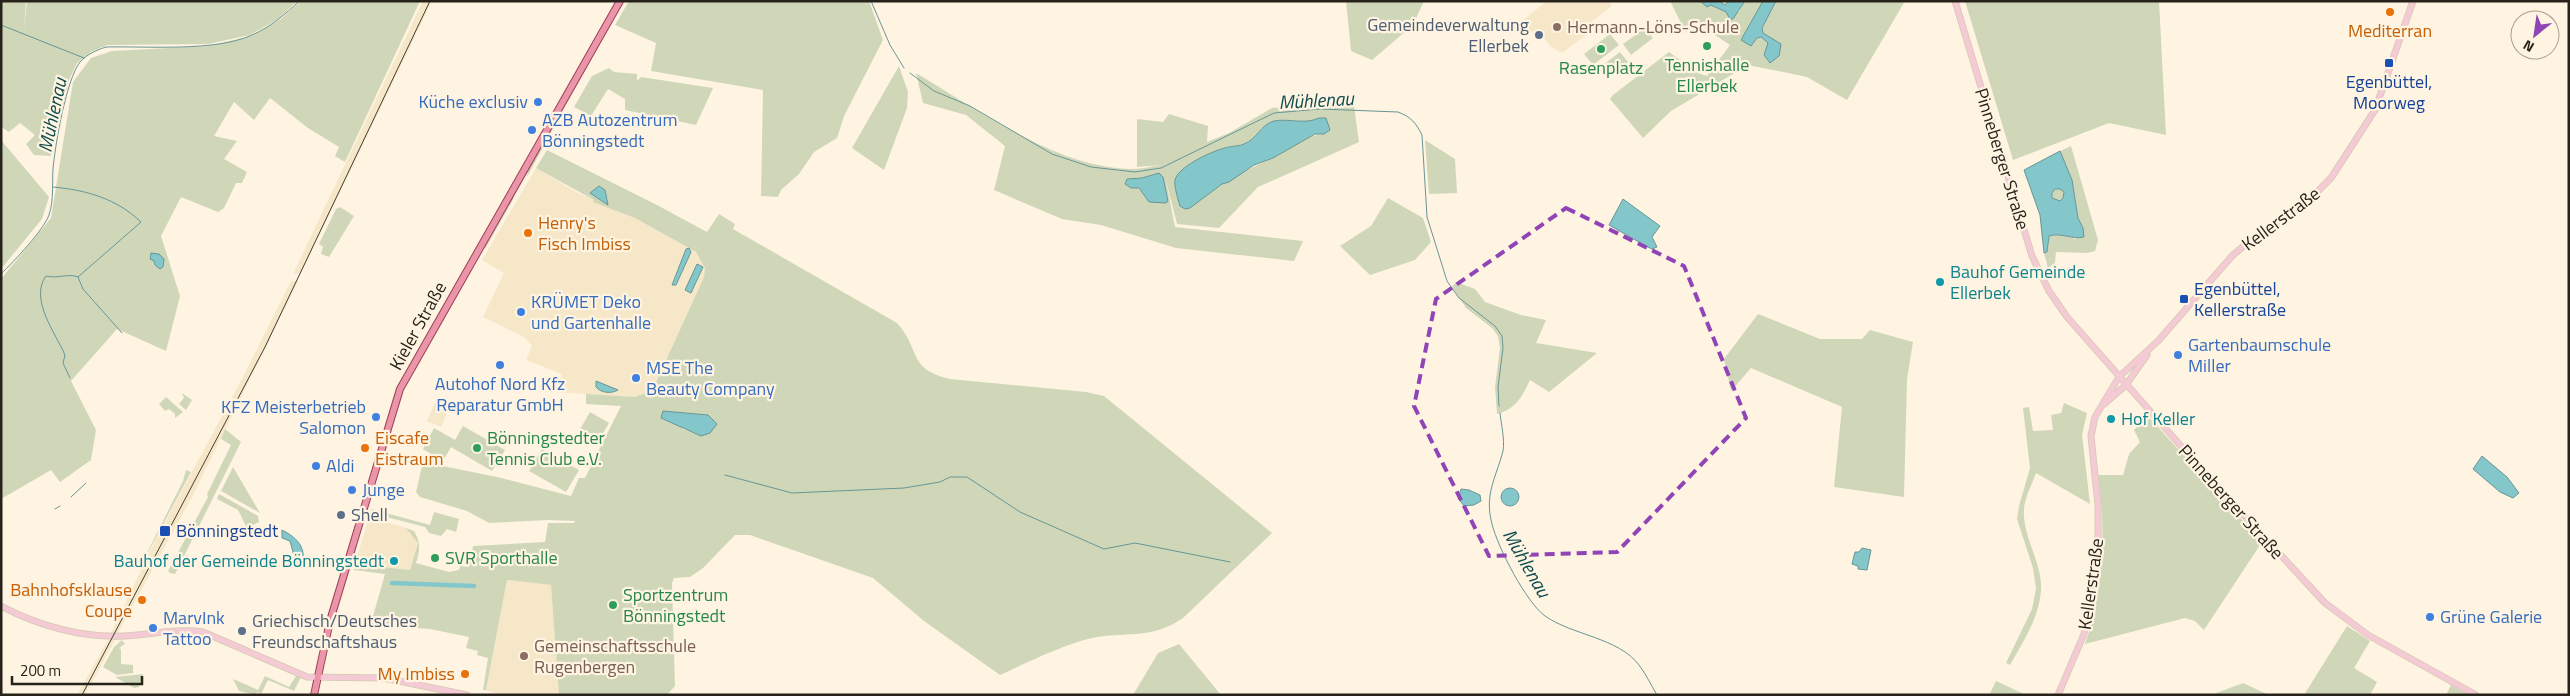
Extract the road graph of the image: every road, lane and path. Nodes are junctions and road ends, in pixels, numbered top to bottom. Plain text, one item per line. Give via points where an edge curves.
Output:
1 (620, 1) edge
2 (1956, 1) edge
3 (2413, 1) edge
4 (2159, 340) junction
5 (2119, 377) junction
6 (2126, 385) junction
7 (2099, 409) junction
8 (1, 606) edge
9 (317, 678) junction
10 (314, 695) edge
11 (467, 695) edge
12 (2058, 695) edge
13 (2476, 695) edge

1 - 9 main road, Kieler Straße via 400,389 330,620
2 - 5 main road, Pinneberger Straße via 2036,267 2067,317
3 - 4 main road, Kellerstraße via 2375,110 2331,178 2305,204 2232,256
4 - 5 main road, Kellerstraße
4 - 6 main road, Kellerstraße
5 - 6 main road, Pinneberger Straße
5 - 7 main road, Kellerstraße
6 - 7 main road, Kellerstraße
6 - 13 main road, Pinneberger Straße via 2325,603 2368,635
7 - 12 main road, Kellerstraße via 2091,436 2099,527 2090,606 2079,649
8 - 9 main road via 49,625 86,634 202,632
9 - 10 main road, Kieler Straße
9 - 11 main road via 384,678

